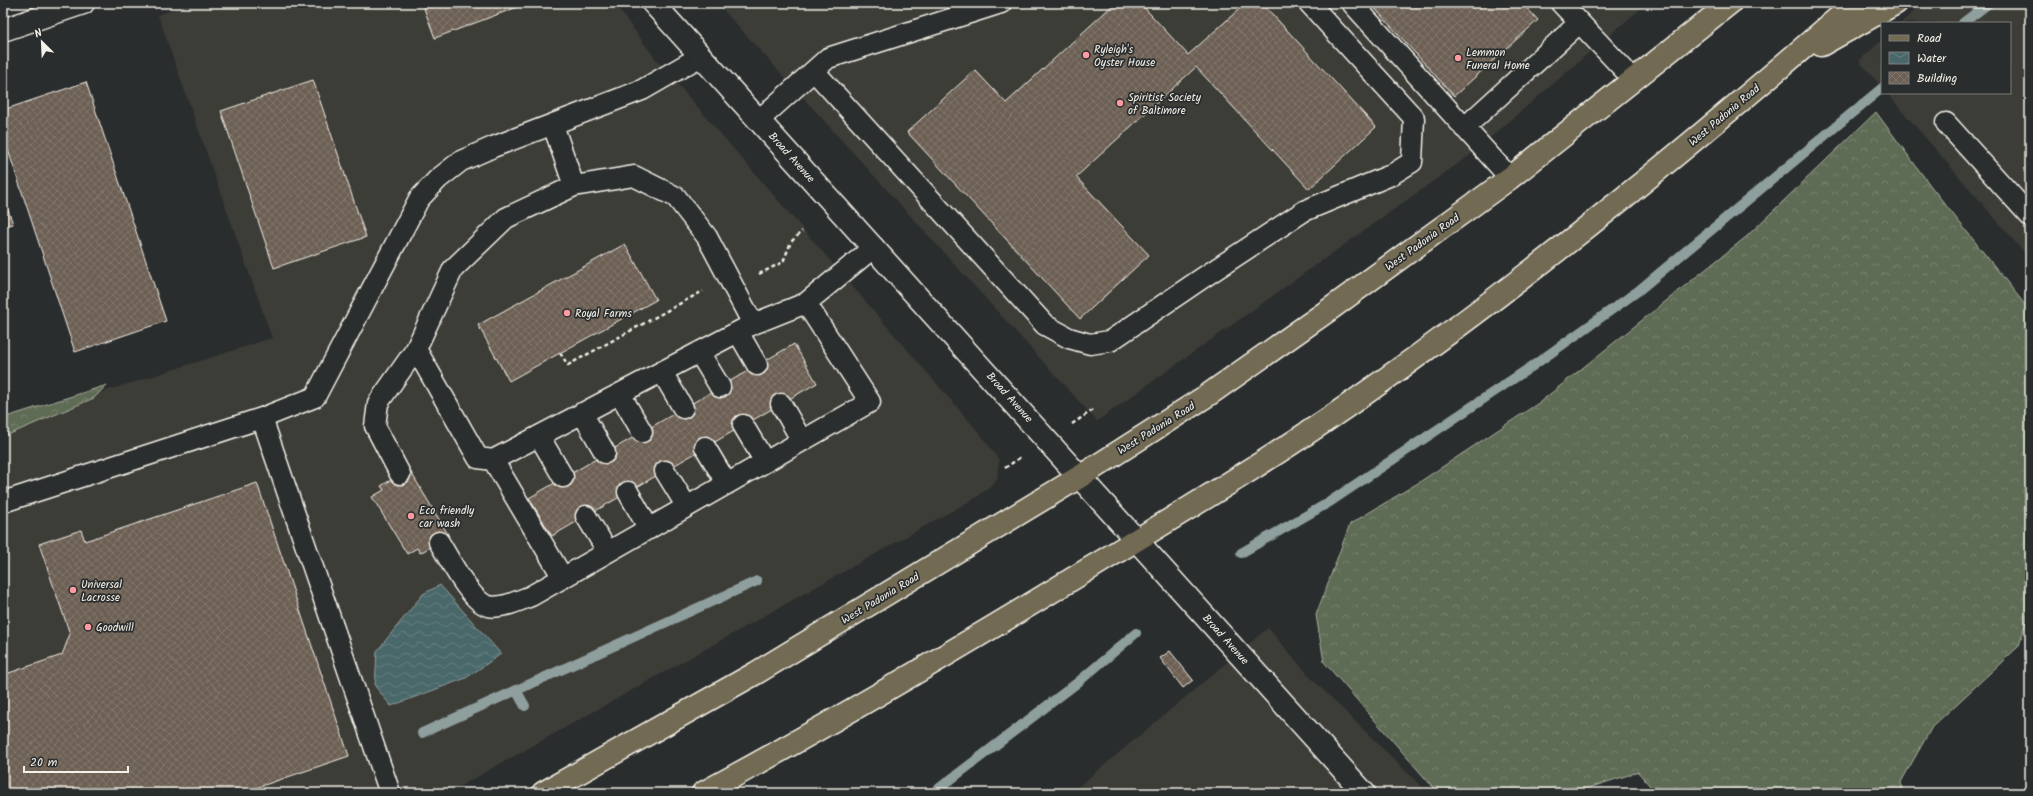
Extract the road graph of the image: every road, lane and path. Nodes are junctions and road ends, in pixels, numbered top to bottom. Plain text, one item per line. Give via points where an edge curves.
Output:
1 (83, 3) edge
2 (653, 3) edge
3 (1001, 3) edge
4 (1309, 3) edge
5 (1352, 3) edge
6 (1561, 3) edge
7 (1855, 3) edge
8 (1896, 3) edge
9 (1724, 5) edge
10 (1578, 24) junction
11 (3, 30) edge
12 (701, 56) junction
13 (1783, 66) junction
14 (814, 71) junction
15 (1634, 80) junction
16 (759, 120) junction
17 (1946, 123) dead end
18 (553, 125) junction
19 (1464, 128) junction
20 (1510, 178) junction
21 (574, 186) junction
22 (2030, 216) edge
23 (802, 231) dead end
24 (874, 247) junction
25 (731, 283) junction
26 (806, 303) junction
27 (745, 328) junction
28 (416, 349) junction
29 (699, 352) junction
30 (560, 353) dead end
31 (757, 365) dead end
32 (662, 372) junction
33 (720, 387) dead end
34 (620, 394) junction
35 (781, 404) dead end
36 (683, 408) dead end
37 (582, 414) junction
38 (262, 418) junction
39 (743, 425) dead end
40 (642, 432) dead end
41 (539, 436) junction
42 (802, 441) junction
43 (705, 447) dead end
44 (605, 453) dead end
45 (493, 460) junction
46 (765, 462) junction
47 (666, 470) dead end
48 (400, 474) dead end
49 (1081, 476) junction
50 (563, 477) dead end
51 (727, 484) junction
52 (628, 492) dead end
53 (3, 502) edge
54 (687, 507) junction
55 (586, 516) dead end
56 (649, 529) junction
57 (1137, 540) junction
58 (439, 542) dead end
59 (608, 552) junction
60 (563, 578) junction
61 (385, 792) edge
62 (543, 793) edge
63 (702, 793) edge
64 (1364, 793) edge

1 - 11 street
2 - 12 street, Broad Avenue
3 - 14 lane via 828,58
4 - 14 lane via 1414,118 1412,162 1391,176 1304,211 1200,278 1110,341 1090,344 1069,338 1045,325
5 - 19 lane
6 - 10 lane
7 - 13 main road, West Padonia Road
8 - 13 main road
9 - 15 main road, West Padonia Road
10 - 15 lane
10 - 19 lane
12 - 16 street, Broad Avenue
12 - 18 lane via 642,90
13 - 57 main road, West Padonia Road via 1661,169 1480,311 1375,387 1253,469
14 - 16 lane
15 - 20 main road, West Padonia Road
16 - 24 street, Broad Avenue
17 - 22 lane
18 - 21 lane
18 - 38 lane via 461,162 438,179 418,199 315,396
19 - 20 lane
20 - 49 main road, West Padonia Road via 1208,395
21 - 25 lane via 634,176 676,197 707,237
21 - 28 lane via 506,218 453,269
23 - 25 path via 791,242 783,262 752,278
24 - 26 lane
24 - 49 street, Broad Avenue
25 - 27 lane
25 - 30 path via 702,291 568,365
26 - 27 lane
26 - 42 lane via 870,402
27 - 29 lane
27 - 31 lane
28 - 45 lane via 478,458
28 - 48 lane via 378,403 375,426
29 - 32 lane
29 - 33 lane
32 - 34 lane
32 - 36 lane
34 - 37 lane
34 - 40 lane
35 - 42 lane
37 - 41 lane
37 - 44 lane
38 - 53 lane
38 - 61 lane
39 - 46 lane
41 - 45 lane
41 - 50 lane
42 - 46 lane
43 - 51 lane
45 - 60 lane
46 - 51 lane
47 - 54 lane
49 - 57 street, Broad Avenue
49 - 62 main road, West Padonia Road via 756,673
51 - 54 lane
52 - 56 lane
54 - 56 lane
55 - 59 lane
56 - 59 lane
57 - 63 main road, West Padonia Road via 966,644 804,738
57 - 64 street, Broad Avenue
58 - 60 lane via 468,591 488,606 503,606 531,596
59 - 60 lane

